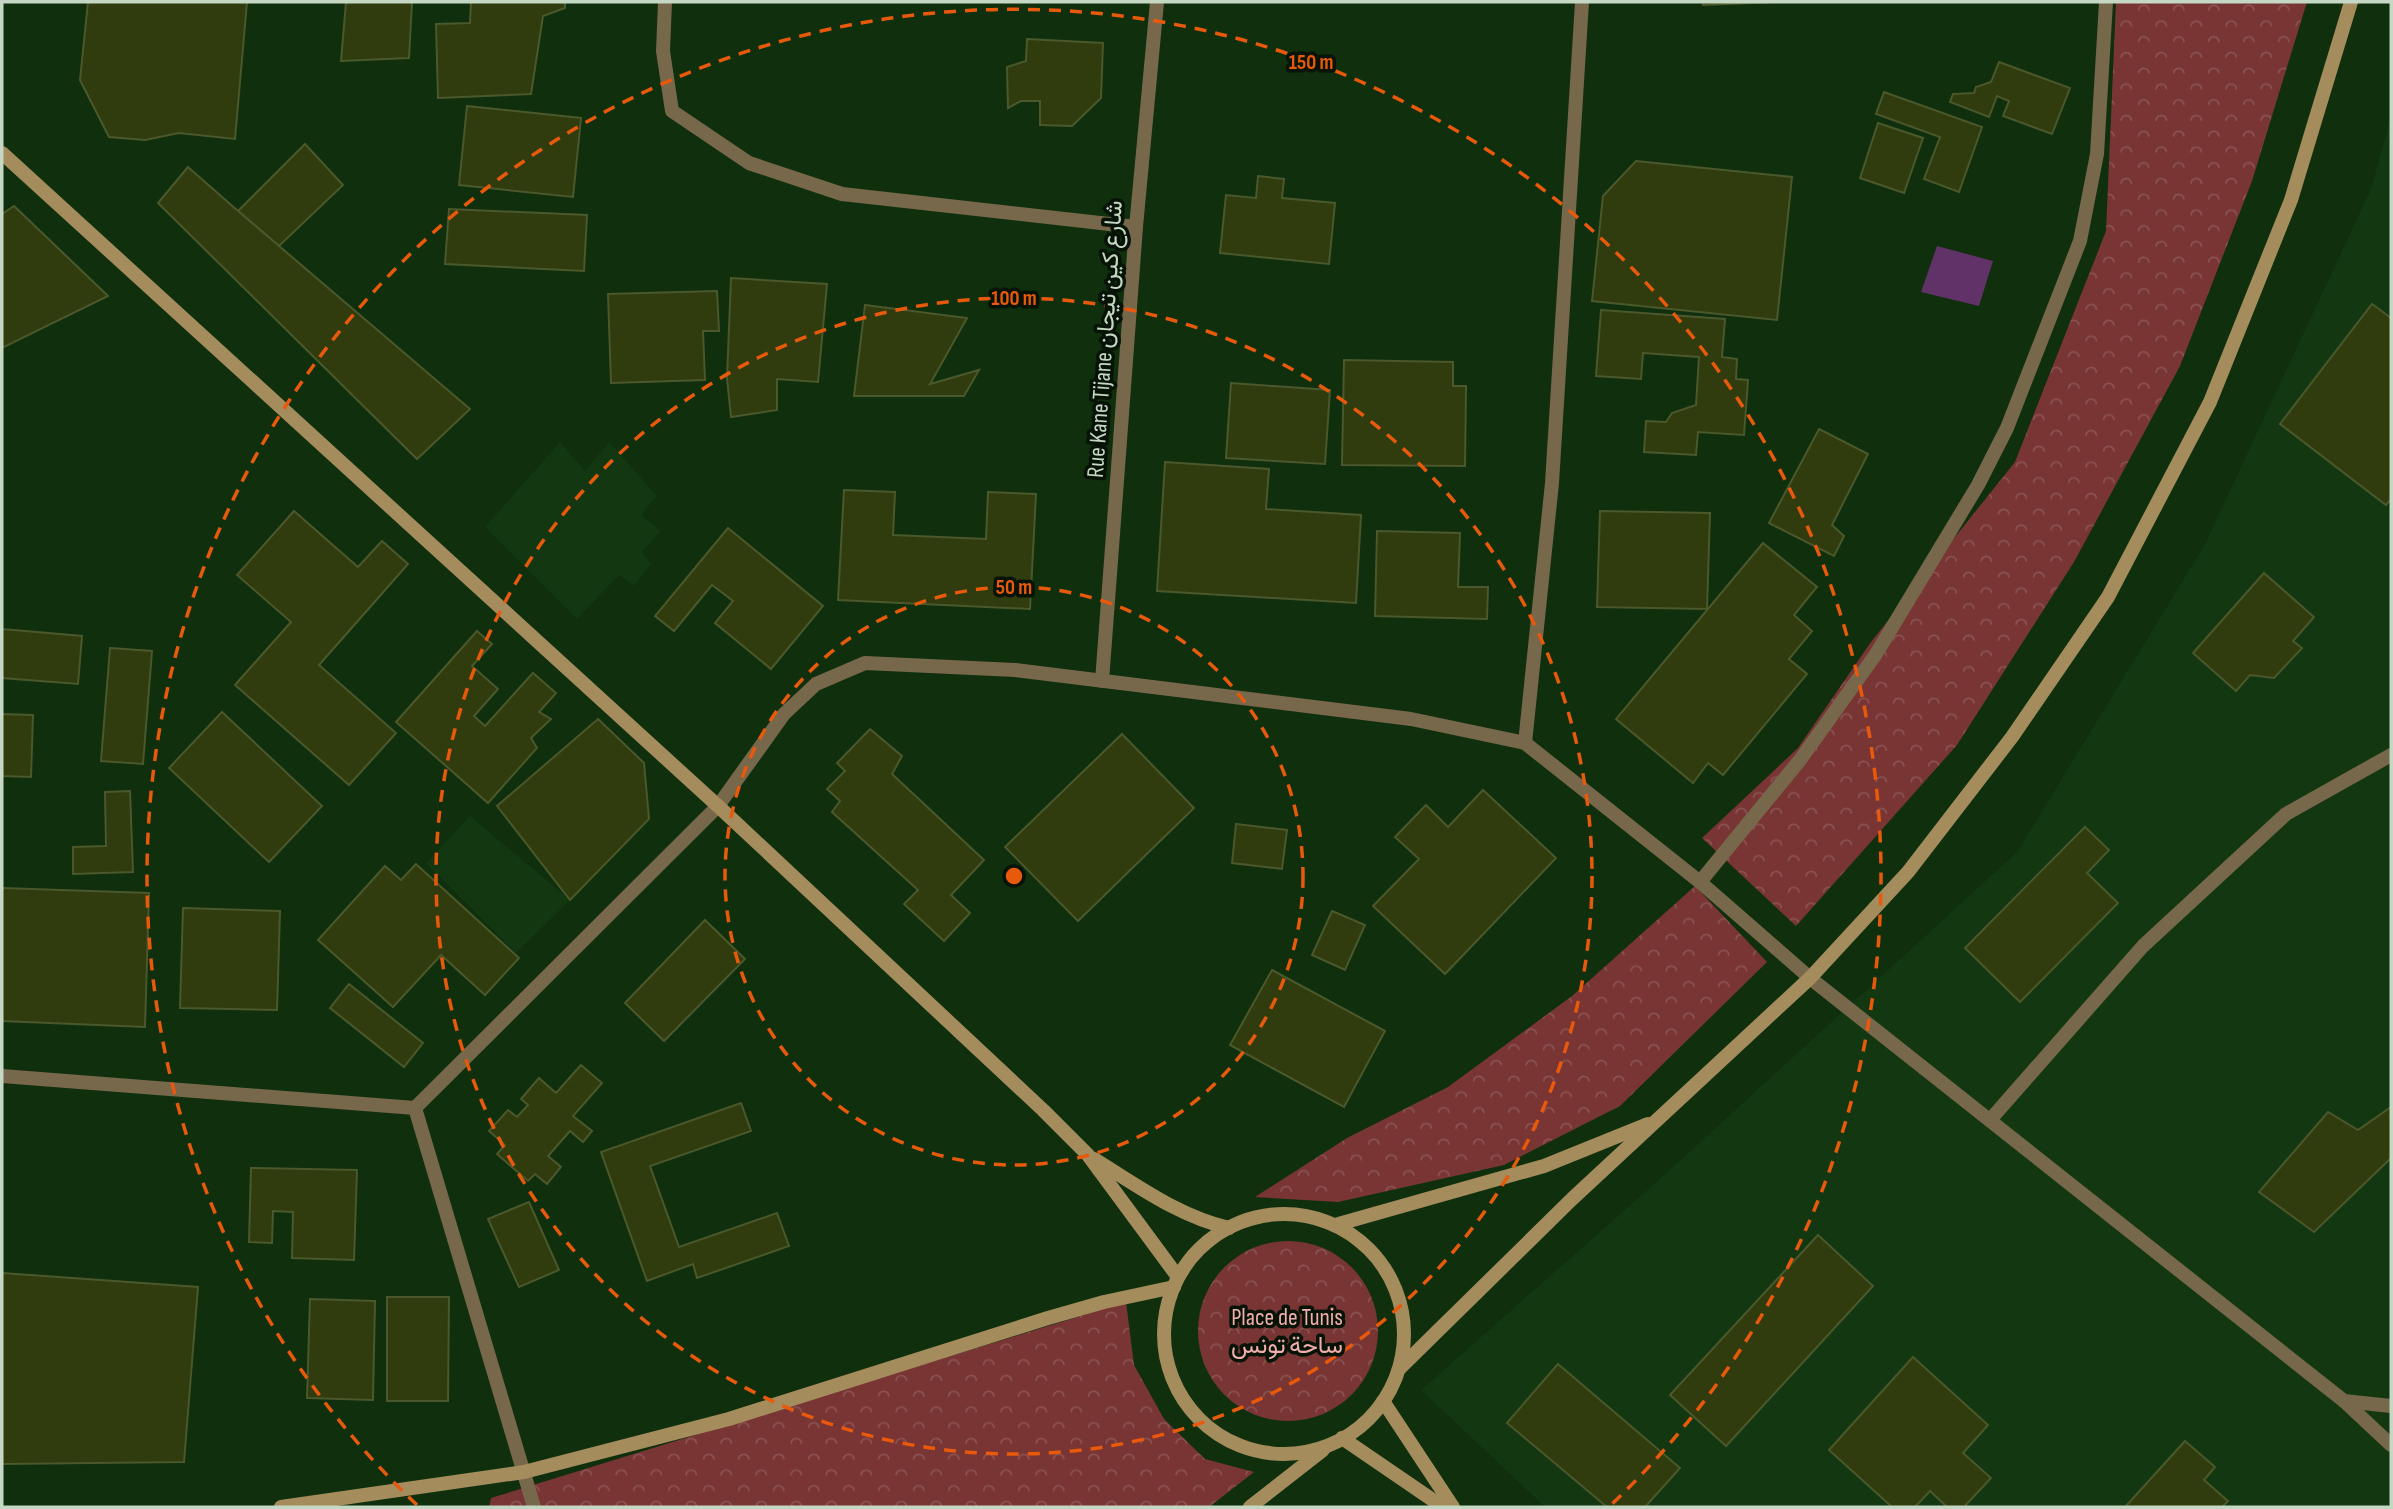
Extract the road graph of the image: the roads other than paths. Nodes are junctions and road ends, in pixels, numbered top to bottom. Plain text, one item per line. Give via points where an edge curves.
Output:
1 (665, 2) edge
2 (1157, 2) edge
3 (1582, 2) edge
4 (2106, 2) edge
5 (2351, 2) edge
6 (2, 153) edge
7 (1136, 227) junction
8 (1102, 681) junction
9 (1525, 743) junction
10 (2391, 755) edge
11 (718, 806) junction
12 (1700, 882) junction
13 (1811, 978) junction
14 (2, 1076) edge
15 (415, 1108) junction
16 (1656, 1120) junction
17 (1990, 1120) junction
18 (1088, 1155) junction
19 (1335, 1225) junction
20 (1229, 1228) junction
21 (1176, 1282) junction
22 (1399, 1369) junction
23 (1383, 1401) junction
24 (2344, 1401) junction
25 (2391, 1406) edge
26 (1337, 1441) junction
27 (2391, 1445) edge
28 (524, 1472) junction
29 (281, 1507) edge
30 (534, 1507) edge
31 (1250, 1507) edge
32 (1443, 1507) edge
33 (1453, 1507) edge

1 - 7 street via 663,51 672,111 749,163 842,194
2 - 7 street, Rue Kane Tijane شارع كين تيجان
3 - 9 street via 1552,483
4 - 12 street via 2097,154 2080,241 2007,428 1978,485 1875,654 1800,760
5 - 13 street via 2291,200 2210,401 2108,597 2012,737 1908,872
6 - 11 street
7 - 8 street, Rue Kane Tijane شارع كين تيجان
8 - 9 street via 1411,719
8 - 11 street via 1015,670 865,663 816,684 784,714
9 - 12 street
10 - 17 street via 2286,814 2143,946
11 - 15 street
11 - 18 street
12 - 13 street
13 - 16 street
13 - 17 street
14 - 15 street
15 - 28 street
16 - 19 street via 1544,1166
16 - 22 street
17 - 24 street
18 - 20 street via 1175,1209
18 - 21 street
19 - 20 street via 1282,1214
19 - 22 street via 1374,1254 1394,1285 1404,1320
20 - 21 street via 1195,1254
21 - 26 street via 1166,1310 1166,1357 1173,1380 1199,1419 1218,1433 1262,1451 1285,1453
21 - 28 street via 729,1419
22 - 23 street
23 - 26 street via 1372,1416
23 - 33 street
24 - 25 street
24 - 27 street
26 - 31 street
26 - 32 street
28 - 29 street
28 - 30 street

